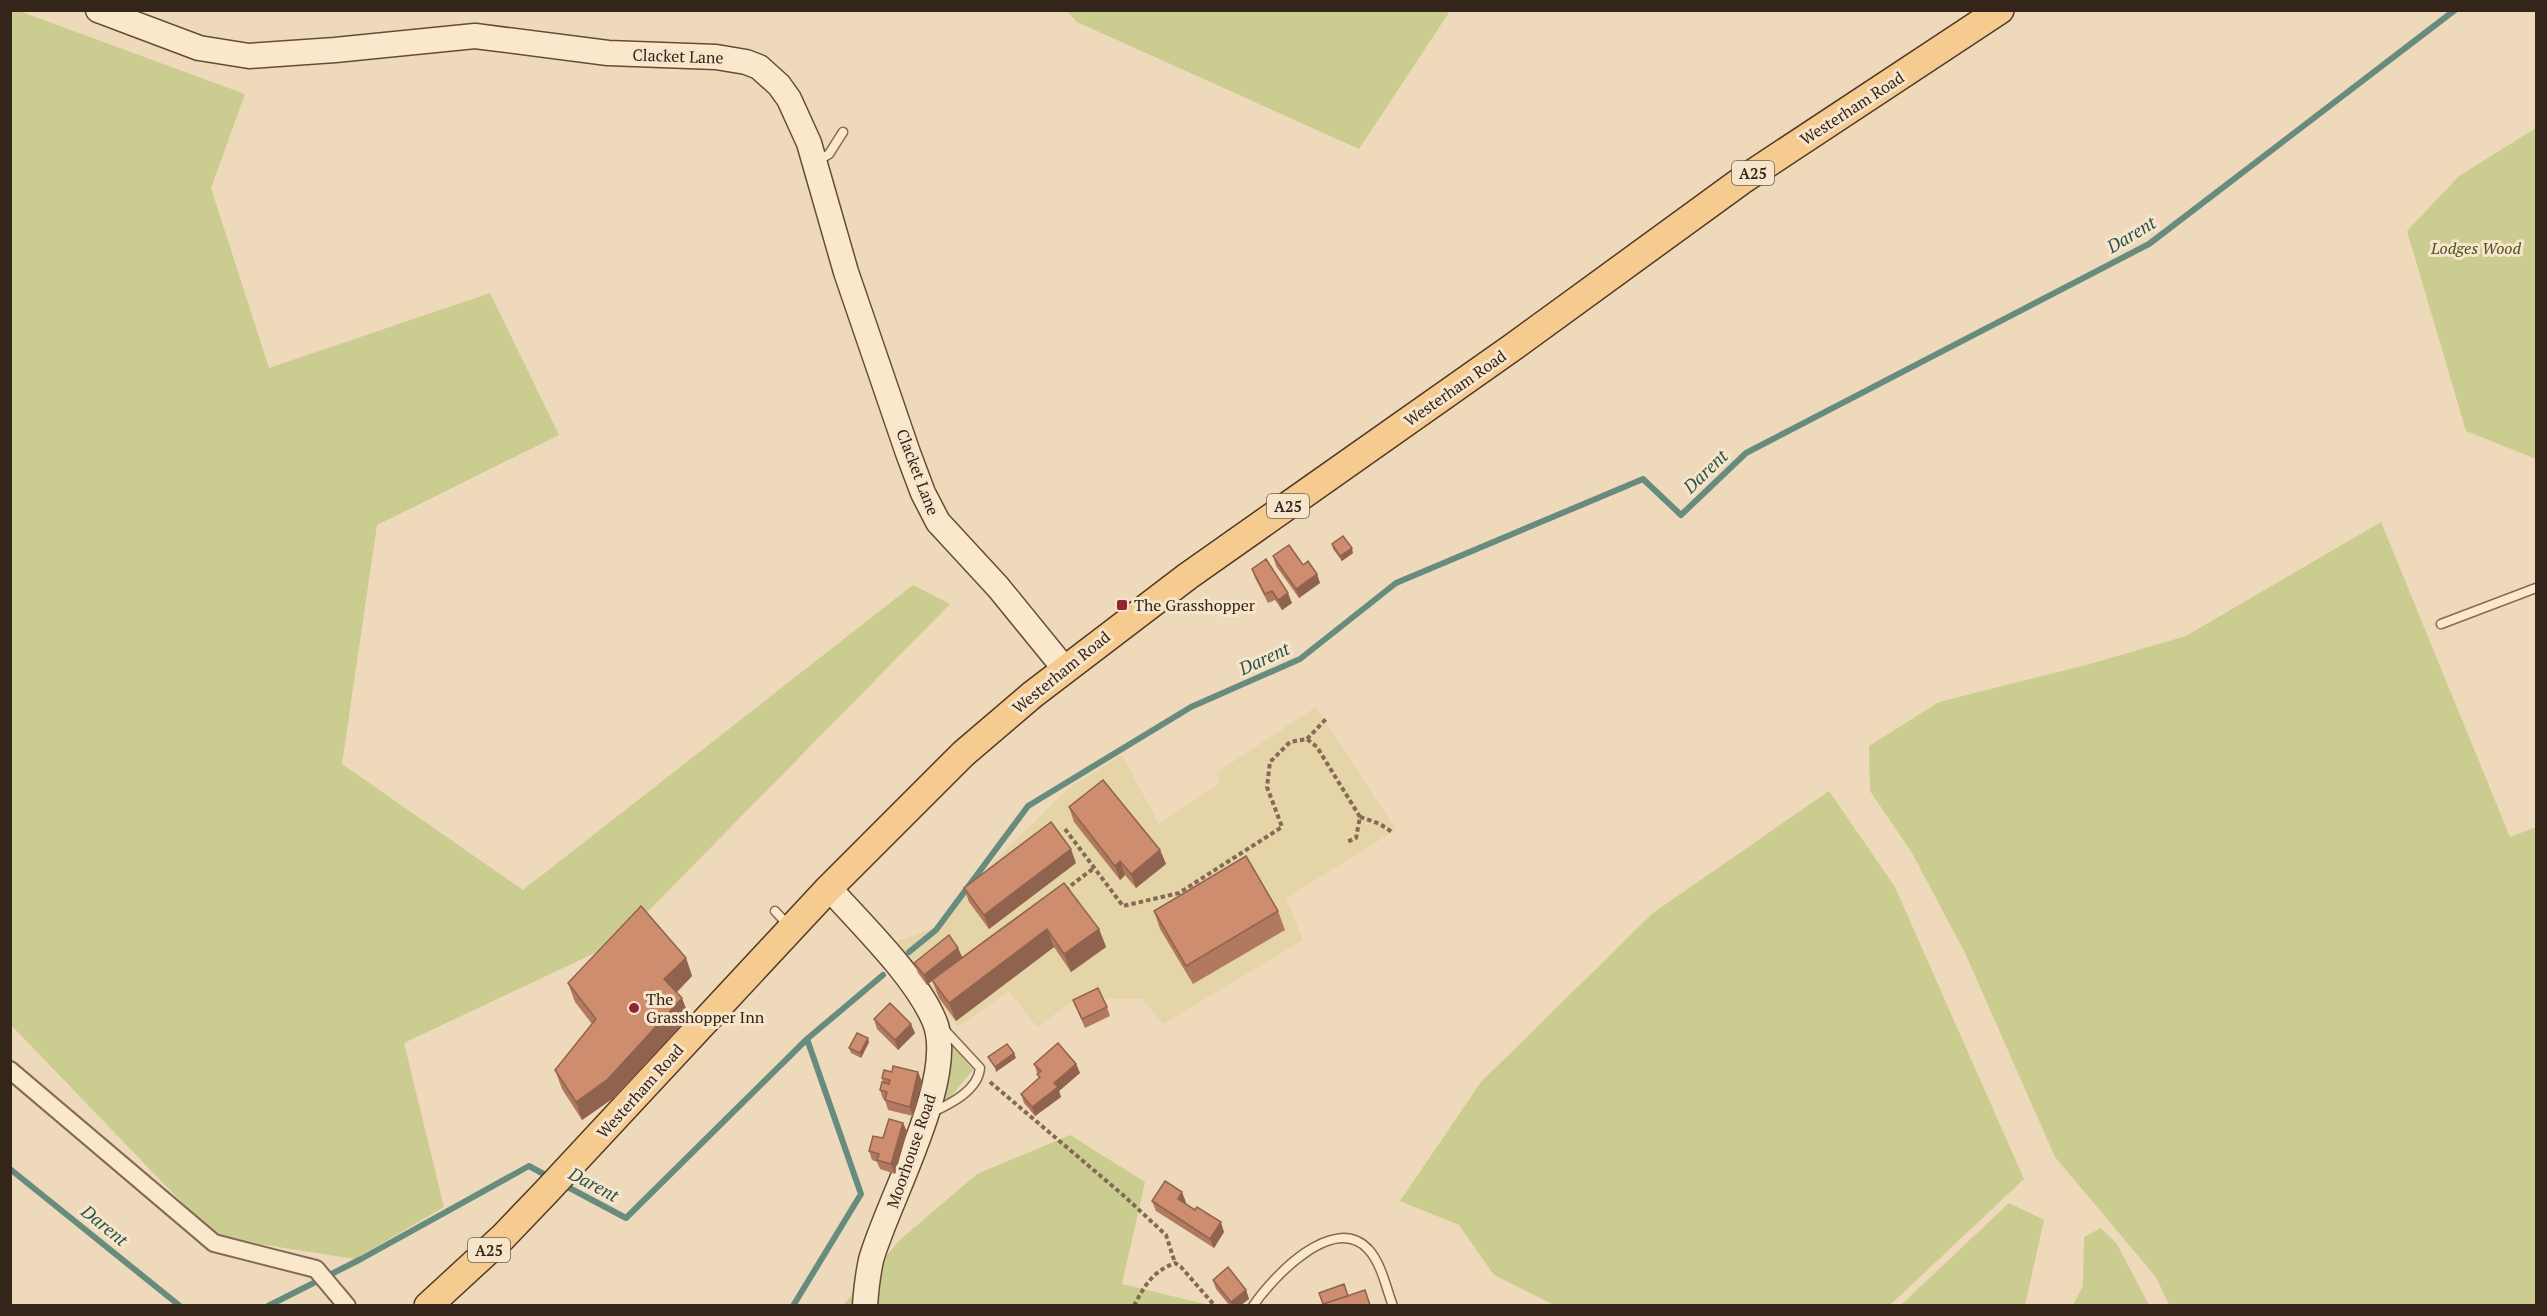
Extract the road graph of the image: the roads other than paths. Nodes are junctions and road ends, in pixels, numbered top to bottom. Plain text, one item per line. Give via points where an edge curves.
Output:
1 (98, 10) edge
2 (2000, 10) edge
3 (843, 132) dead end
4 (815, 162) junction
5 (2536, 588) edge
6 (2441, 624) dead end
7 (1064, 668) junction
8 (829, 888) junction
9 (936, 1023) junction
10 (10, 1070) edge
11 (927, 1115) junction
12 (347, 1305) edge
13 (428, 1305) edge
14 (864, 1305) edge
15 (1253, 1305) edge
16 (1393, 1305) edge

1 - 4 street, Clacket Lane via 199,48 249,56 475,36 608,53 732,59 759,67 779,85 798,117
2 - 7 main road, Westerham Road / A25 via 1741,181
3 - 4 lane via 829,154
4 - 7 street, Clacket Lane via 846,272 931,512
5 - 6 lane
7 - 8 main road, Westerham Road / A25 via 963,754
8 - 9 street, Moorhouse Road via 891,957
8 - 13 main road, Westerham Road / A25 via 783,920 566,1171 503,1237
9 - 11 street, Moorhouse Road via 938,1050
9 - 11 lane via 980,1068 980,1076 976,1085
10 - 12 street via 214,1243 316,1269
11 - 14 street, Moorhouse Road via 871,1260
15 - 16 lane via 1297,1259 1322,1242 1348,1239 1368,1249 1377,1261

